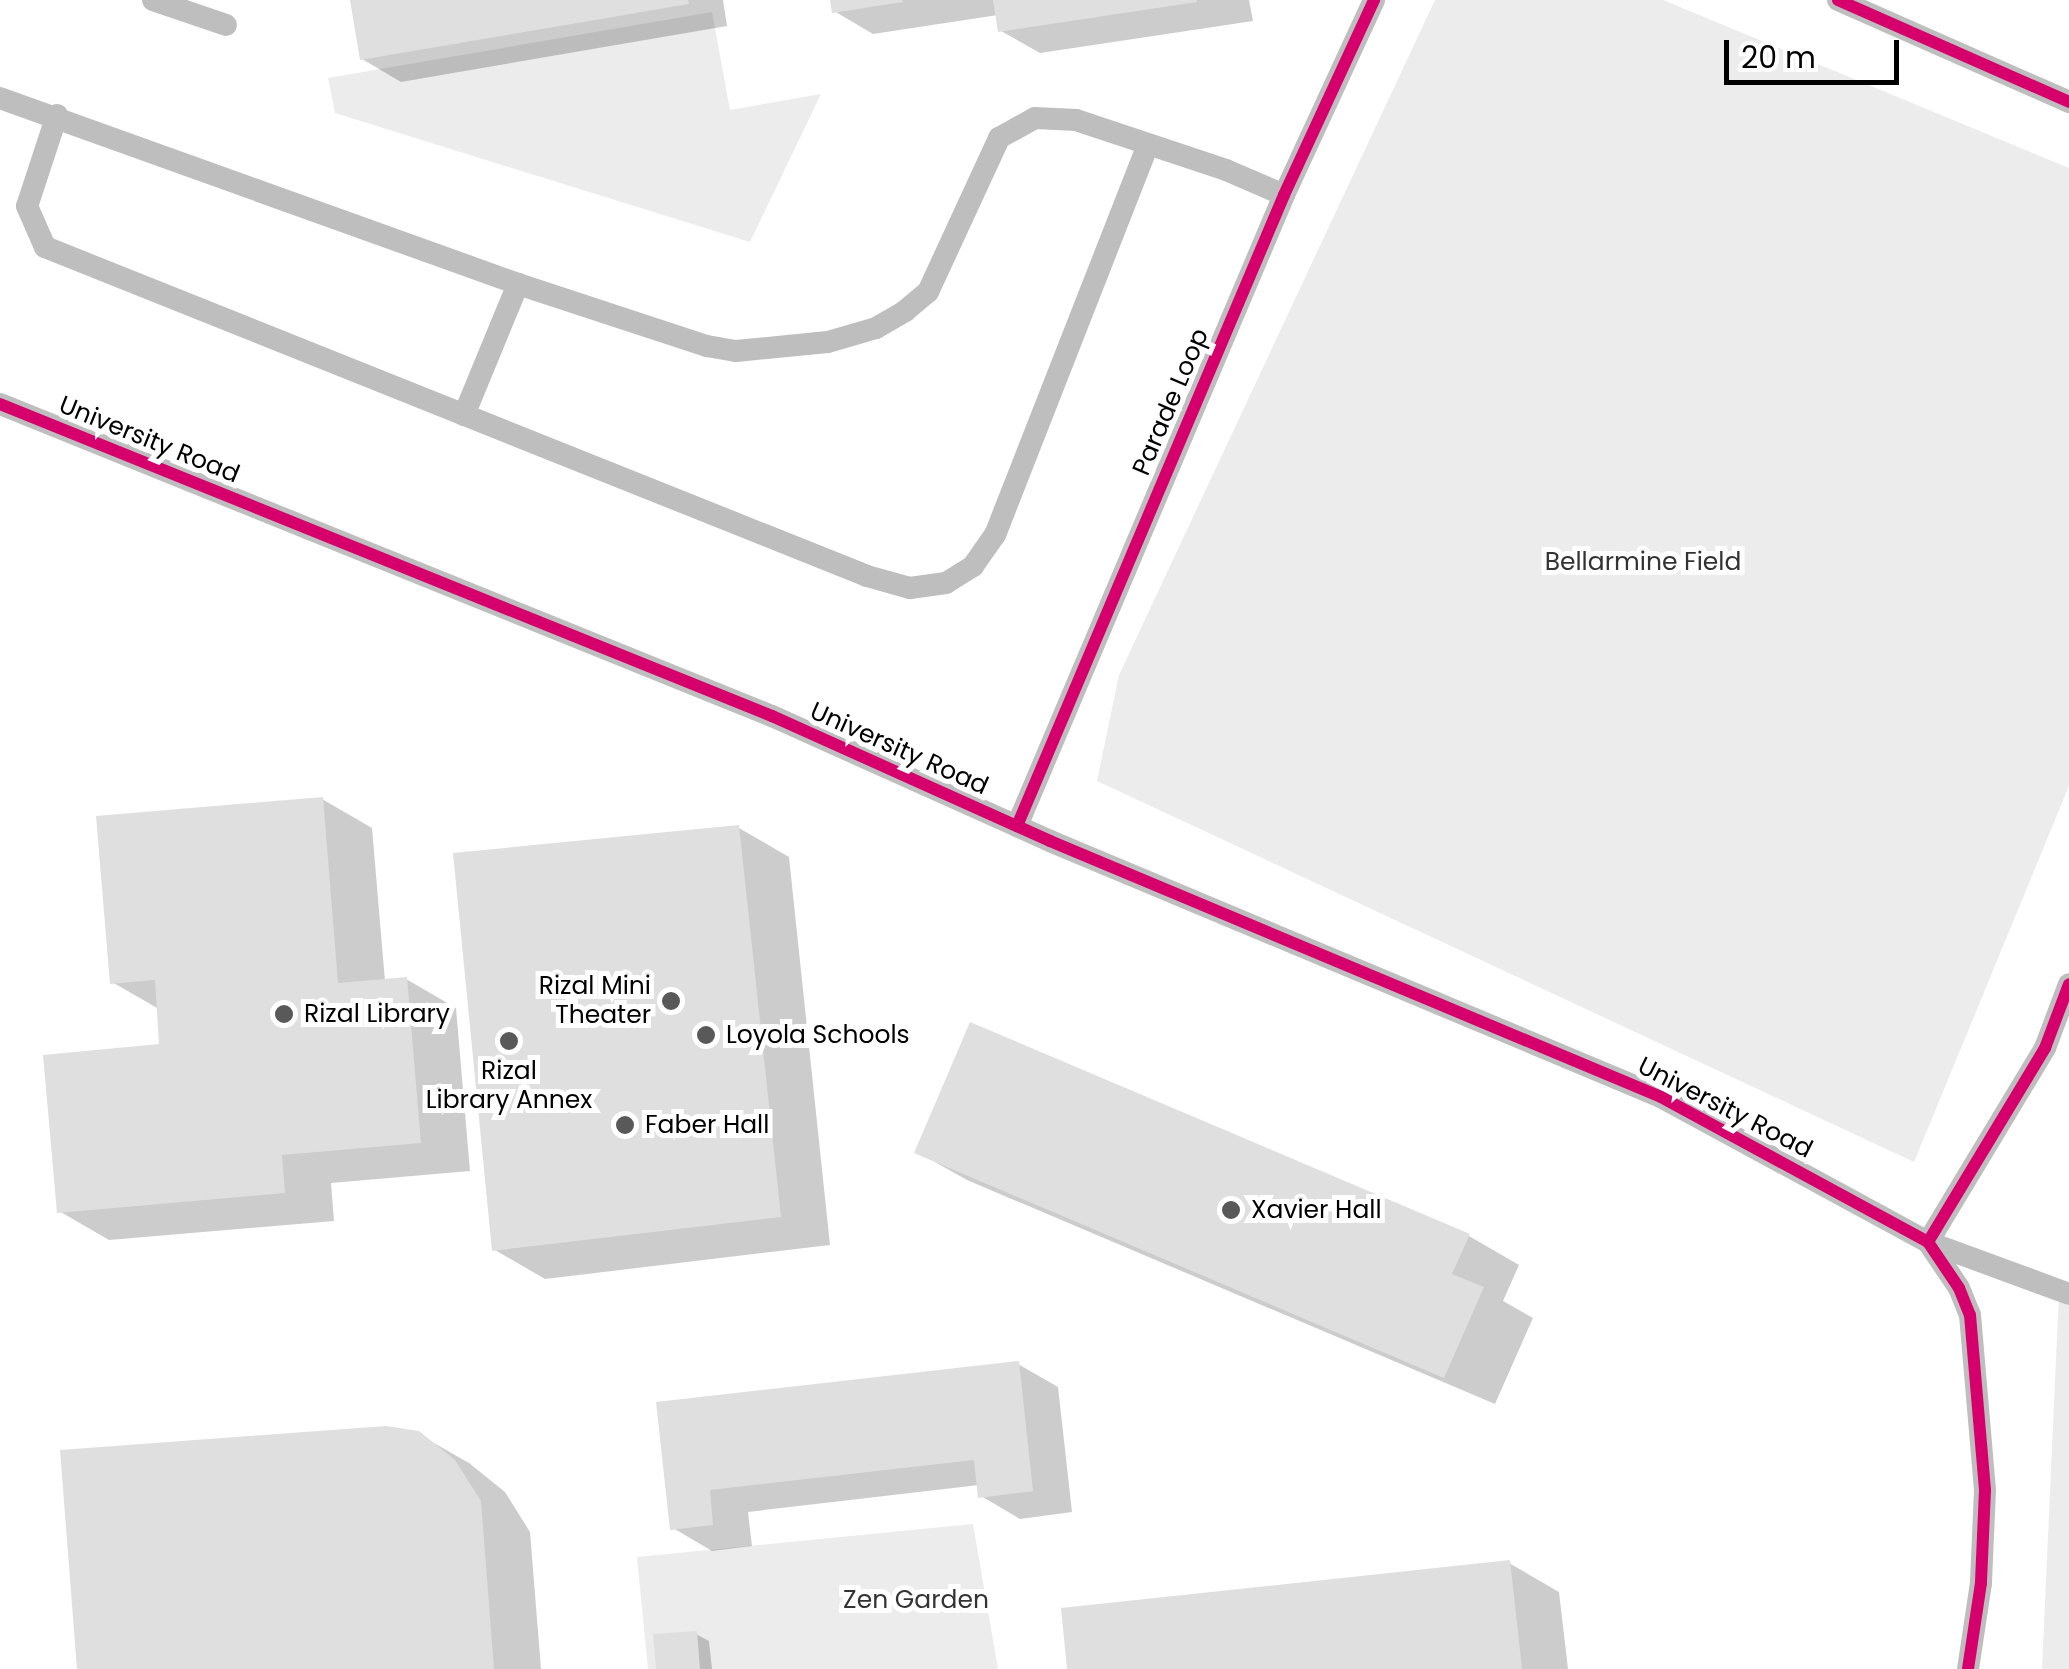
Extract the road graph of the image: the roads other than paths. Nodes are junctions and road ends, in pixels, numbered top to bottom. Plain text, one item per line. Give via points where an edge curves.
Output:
1 (154, 0) edge
2 (1374, 0) edge
3 (1838, 0) edge
4 (226, 25) dead end
5 (0, 98) edge
6 (2069, 102) edge
7 (57, 114) junction
8 (1148, 147) junction
9 (1284, 196) junction
10 (518, 284) junction
11 (0, 404) edge
12 (464, 415) junction
13 (1017, 826) junction
14 (2069, 984) edge
15 (1928, 1242) junction
16 (2069, 1294) edge
17 (1968, 1669) edge

1 - 4 lane
2 - 9 lane, Parade Loop
3 - 6 lane
5 - 7 lane
7 - 10 lane
7 - 12 lane via 27,206 45,247
8 - 9 lane
8 - 10 lane via 1076,120 1035,118 1016,126 999,138 928,292 876,328 828,342 736,351 707,346
8 - 12 lane via 995,535 973,566 946,583 910,588 867,576
9 - 13 lane, Parade Loop
10 - 12 lane
11 - 13 lane, University Road via 772,716
13 - 15 lane, University Road via 1661,1098
14 - 15 lane via 2046,1048
15 - 16 lane, University Road
15 - 17 lane via 1970,1315 1985,1490

